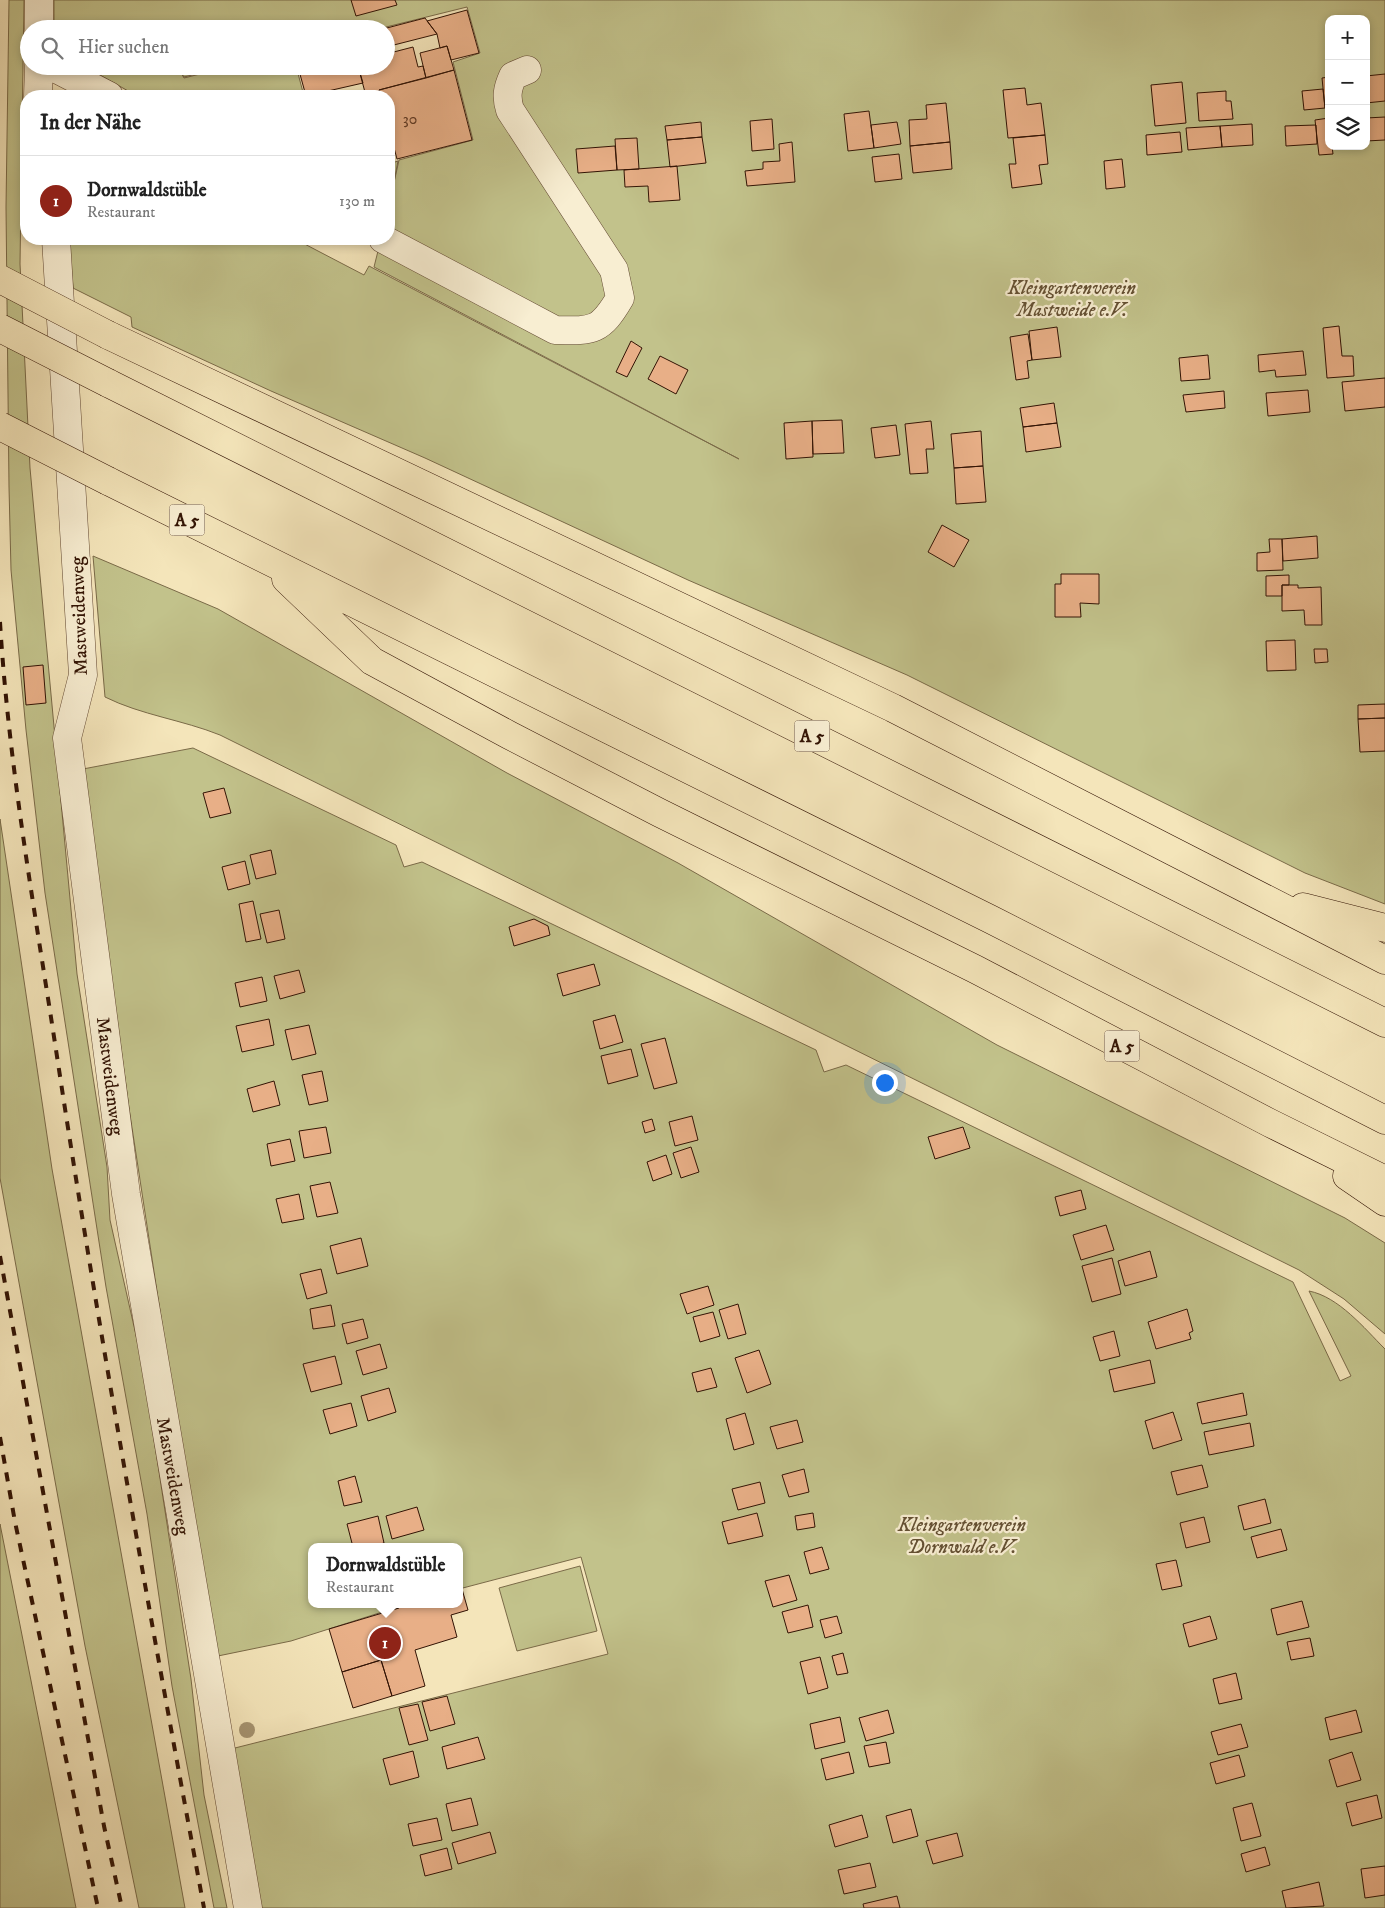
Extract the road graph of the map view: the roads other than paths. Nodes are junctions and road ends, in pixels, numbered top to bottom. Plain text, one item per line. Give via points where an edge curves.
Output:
1 (39, 0) edge
2 (39, 20) edge
3 (527, 70) dead end
4 (39, 75) edge
5 (68, 75) edge
6 (38, 90) edge
7 (97, 90) edge
8 (56, 245) edge
9 (394, 245) edge
10 (0, 279) edge
11 (0, 328) edge
12 (0, 426) edge
13 (265, 559) junction
14 (1251, 894) junction
15 (1385, 928) edge
16 (1385, 960) edge
17 (1385, 1023) edge
18 (1385, 1120) edge
19 (1270, 1123) junction
20 (1385, 1180) edge
21 (1385, 1202) edge
22 (248, 1908) edge

1 - 2 lane
3 - 9 lane via 513,76 506,99 614,270 620,298 607,320 587,331 555,330
4 - 6 lane
5 - 7 lane
8 - 22 lane, Mastweidenweg via 83,675 66,738 126,1194
10 - 14 highway, bridge via 108,335 893,708
11 - 17 highway, A 5, bridge
12 - 13 highway, A 5, bridge
13 - 18 highway, A 5 via 990,919
13 - 19 highway, A 5 via 372,660 509,736 975,969
14 - 15 highway
14 - 16 highway
19 - 20 highway, A 5
19 - 21 highway

